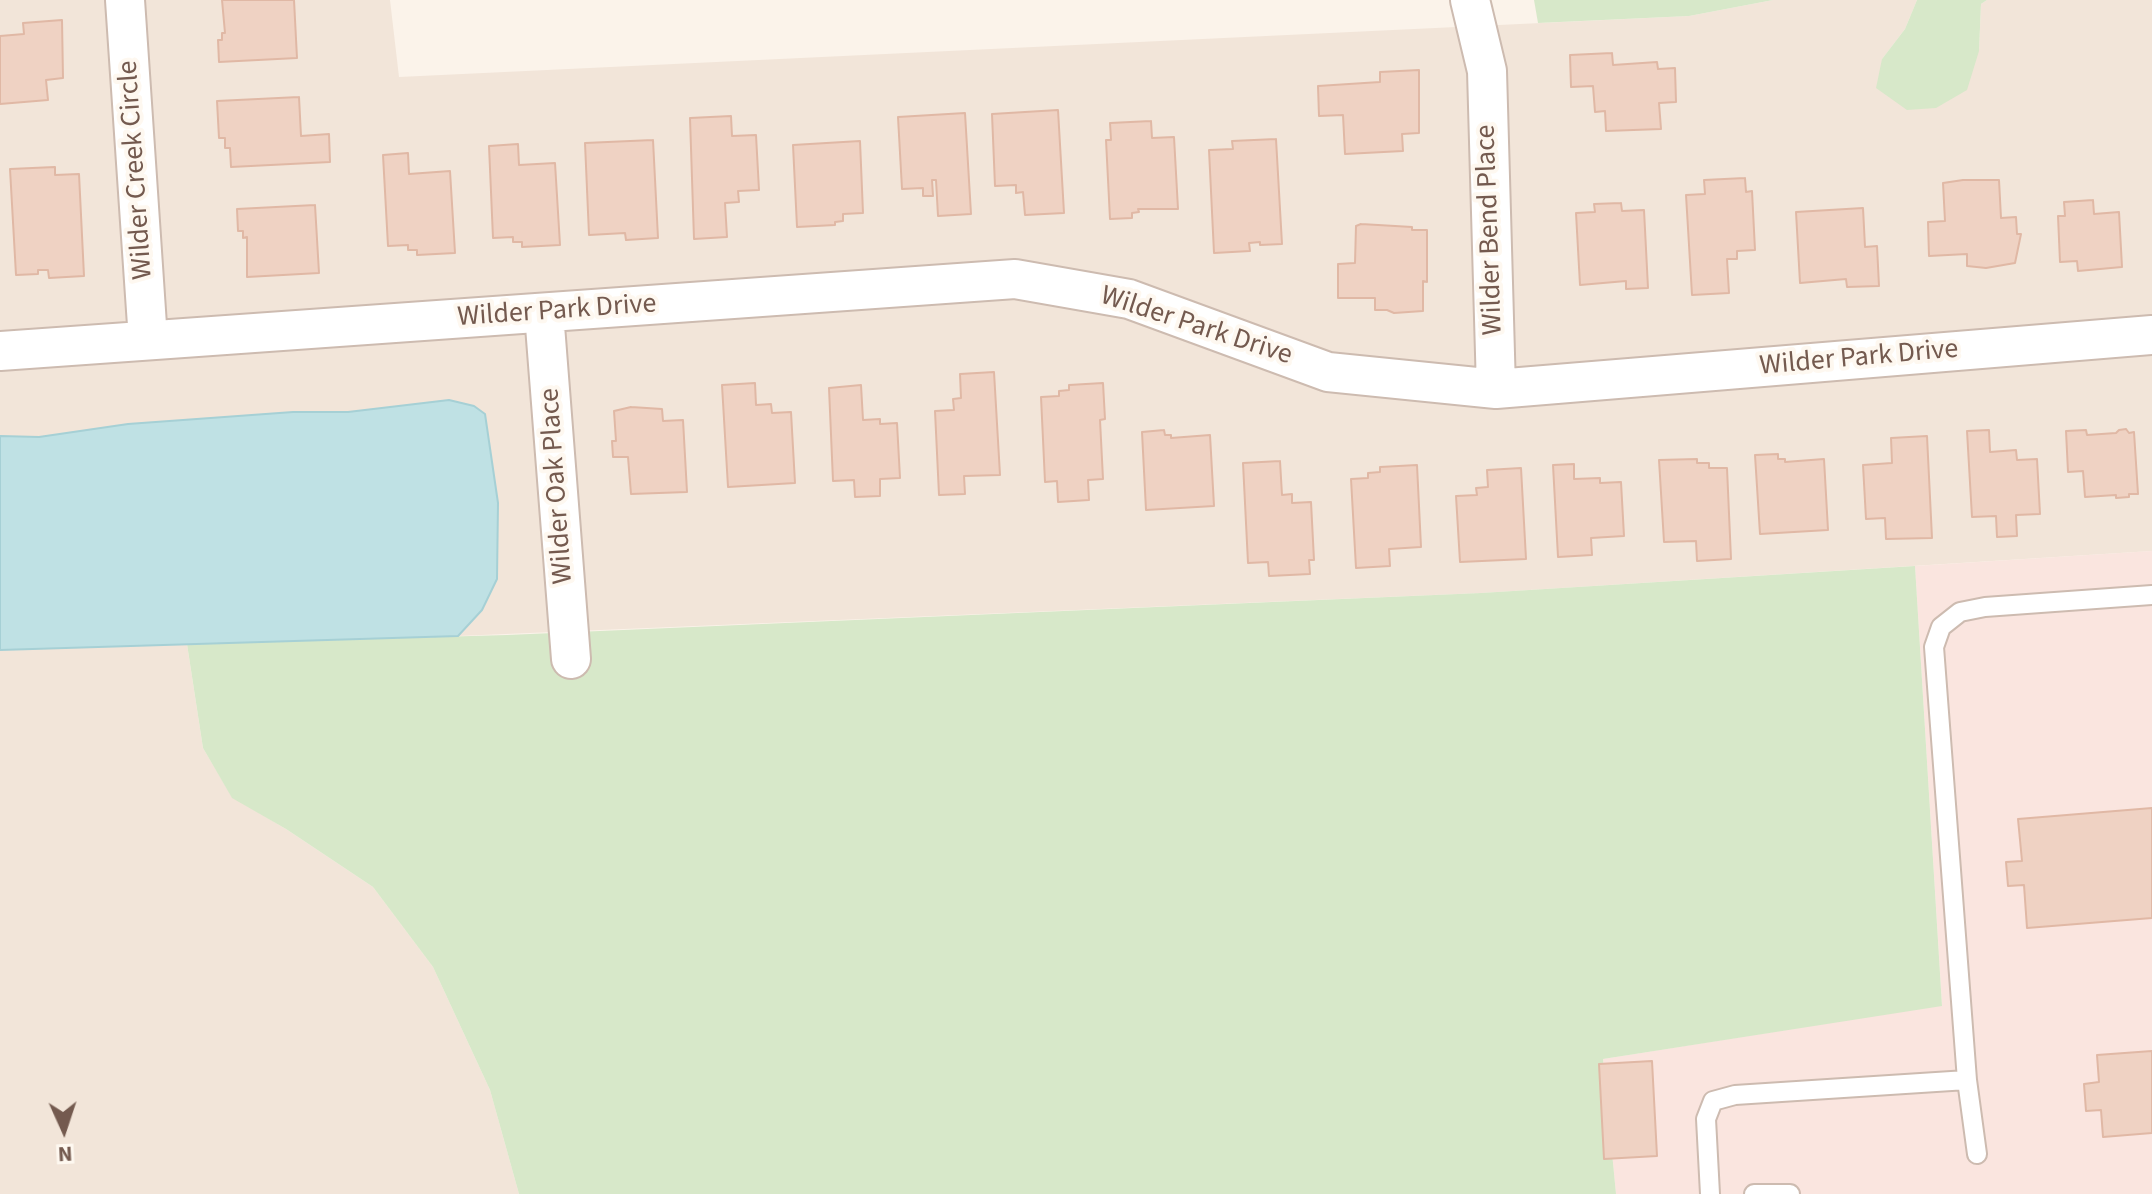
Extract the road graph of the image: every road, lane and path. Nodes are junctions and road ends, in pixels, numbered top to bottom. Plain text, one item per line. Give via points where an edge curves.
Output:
1 (125, 0) edge
2 (1470, 0) edge
3 (544, 313) junction
4 (2152, 335) edge
5 (148, 340) junction
6 (0, 351) edge
7 (1496, 389) junction
8 (2152, 595) edge
9 (571, 659) dead end
10 (1967, 1080) junction
11 (1977, 1154) dead end
12 (1710, 1194) edge
13 (1754, 1194) edge
14 (1790, 1194) edge

1 - 5 street, Wilder Creek Circle
2 - 7 street, Wilder Bend Place via 1487,71
3 - 5 street, Wilder Park Drive
3 - 7 street, Wilder Park Drive via 1015,279 1129,299 1328,372
3 - 9 street, Wilder Oak Place
4 - 7 street, Wilder Park Drive
5 - 6 street, Wilder Park Drive
8 - 10 lane via 1985,607 1960,612 1941,627 1934,647
10 - 11 lane
10 - 12 lane via 1735,1095 1713,1101 1706,1119
13 - 14 lane

